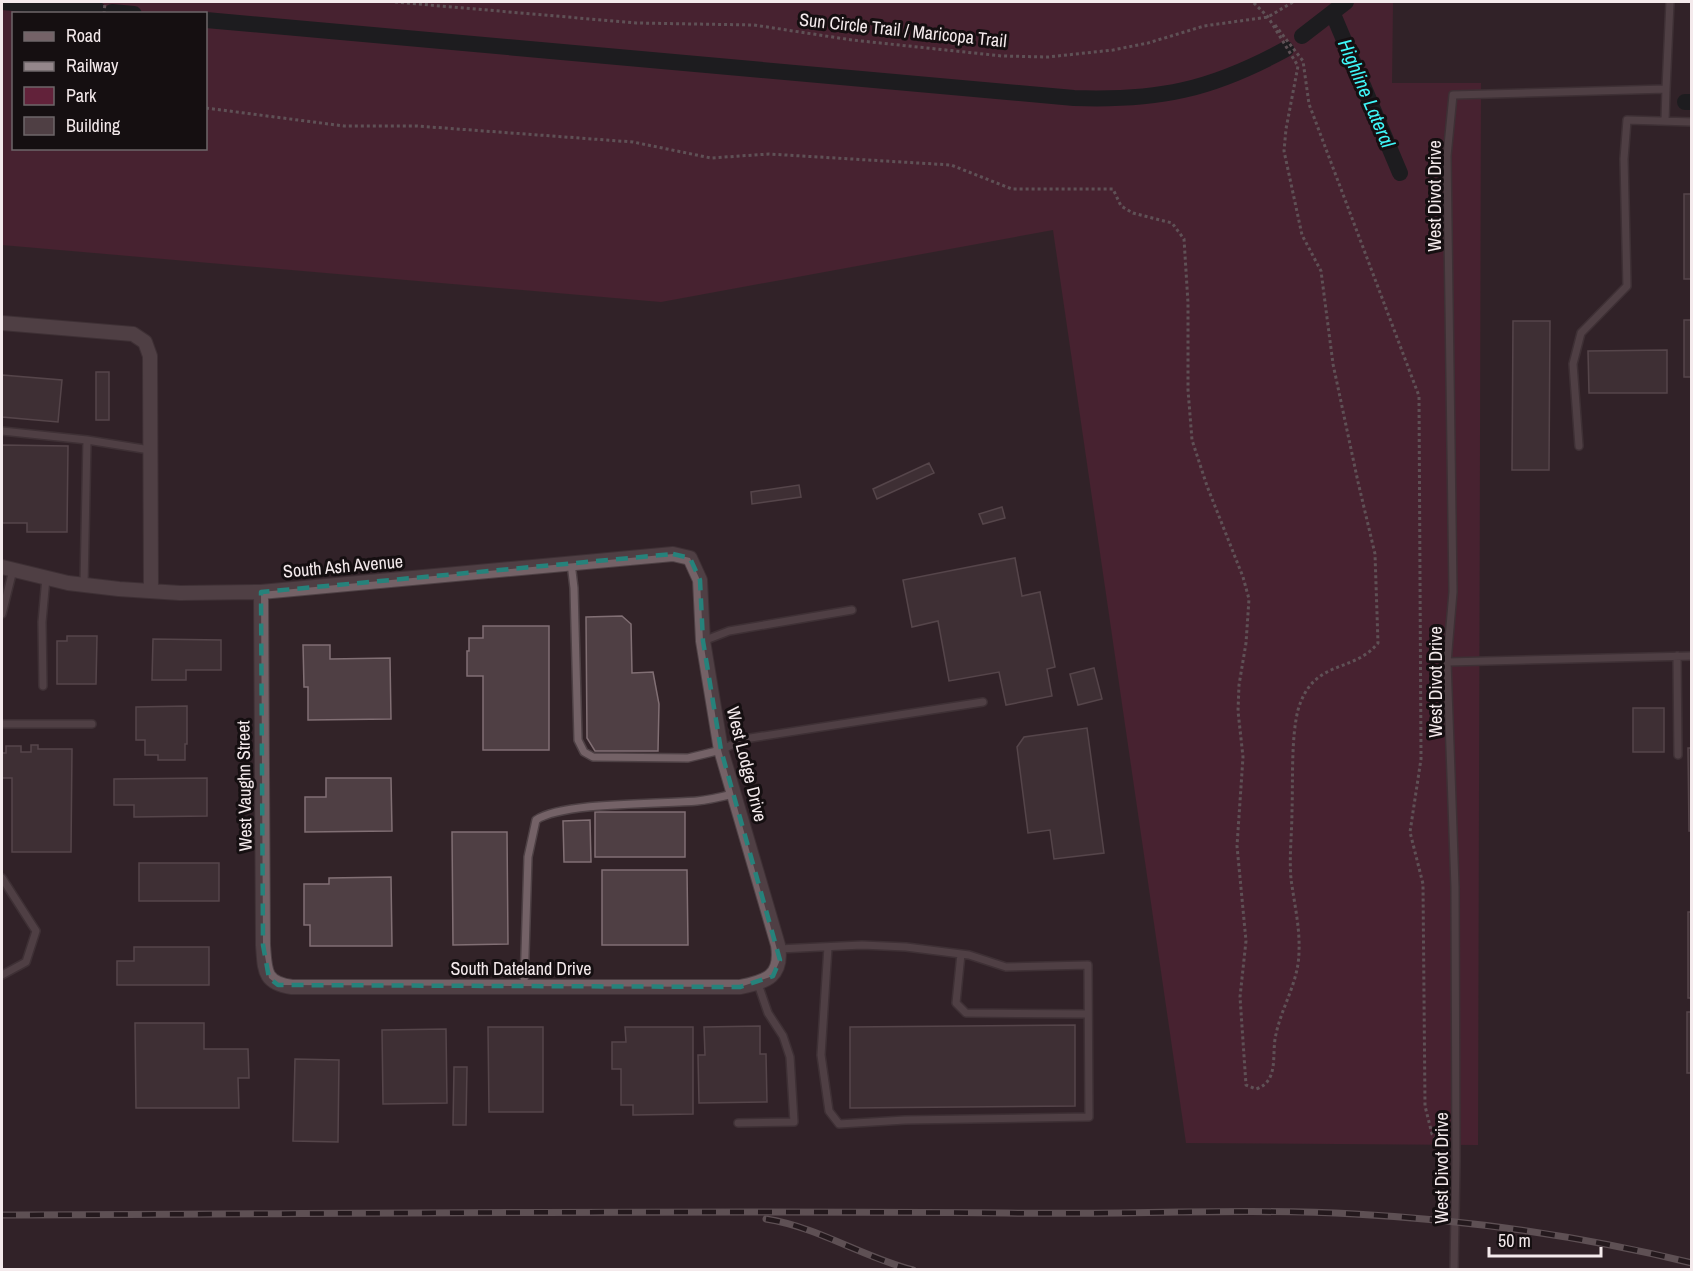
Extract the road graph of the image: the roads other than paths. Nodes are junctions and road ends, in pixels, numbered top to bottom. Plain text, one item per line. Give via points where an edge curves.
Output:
1 (1670, 2) edge
2 (1666, 89) junction
3 (1665, 122) junction
4 (1692, 122) edge
5 (2, 323) edge
6 (2, 431) edge
7 (87, 440) junction
8 (1579, 446) dead end
9 (150, 450) junction
10 (690, 558) joint
11 (571, 563) junction
12 (7, 569) edge
13 (46, 578) junction
14 (84, 585) junction
15 (151, 591) junction
16 (261, 592) junction
17 (852, 610) dead end
18 (2, 614) edge
19 (703, 641) junction
20 (1677, 656) junction
21 (1692, 656) edge
22 (1447, 662) junction
23 (43, 686) dead end
24 (983, 702) dead end
25 (2, 724) edge
26 (92, 724) dead end
27 (722, 750) junction
28 (1678, 756) dead end
29 (734, 795) junction
30 (2, 878) edge
31 (828, 946) junction
32 (779, 950) junction
33 (961, 954) junction
34 (2, 975) edge
35 (773, 976) joint
36 (269, 978) joint
37 (758, 984) junction
38 (524, 986) junction
39 (1088, 1014) junction
40 (738, 1123) dead end
41 (1454, 1269) edge

1 - 2 lane
2 - 3 lane
2 - 22 lane, West Divot Drive via 1453,95 1447,156 1453,592
3 - 4 lane
3 - 8 lane via 1627,120 1627,286 1581,333 1573,364
5 - 9 street via 133,334 145,342 150,357
6 - 7 lane
7 - 9 lane
7 - 14 lane
9 - 15 street
10 - 11 street, South Ash Avenue via 673,554
10 - 19 street, West Lodge Drive via 699,580
11 - 16 street, South Ash Avenue
11 - 27 lane via 578,740 584,752 592,757 687,758
12 - 13 street, South Ash Avenue
12 - 18 lane
13 - 14 street, South Ash Avenue
13 - 23 lane
14 - 15 street, South Ash Avenue
15 - 16 street, South Ash Avenue
16 - 36 street, West Vaughn Street via 263,945
17 - 19 lane via 729,631
19 - 27 street, West Lodge Drive
20 - 21 lane
20 - 22 lane
20 - 28 lane
22 - 41 lane, West Divot Drive via 1455,887
24 - 27 lane via 744,739
25 - 26 lane
27 - 29 street, West Lodge Drive
29 - 32 street, West Lodge Drive
29 - 38 lane via 576,809 536,820 528,857
30 - 34 lane via 36,931 26,962
31 - 32 lane
31 - 33 lane via 906,947
31 - 39 lane via 821,1055 829,1111 839,1124 1089,1117
32 - 35 street, West Lodge Drive via 780,960
33 - 39 lane via 1006,967 1088,964
33 - 39 lane via 956,1003 966,1013
35 - 37 street, South Dateland Drive
36 - 38 street, South Dateland Drive via 278,985 292,987
37 - 38 street, South Dateland Drive
37 - 40 lane via 790,1057 794,1122

